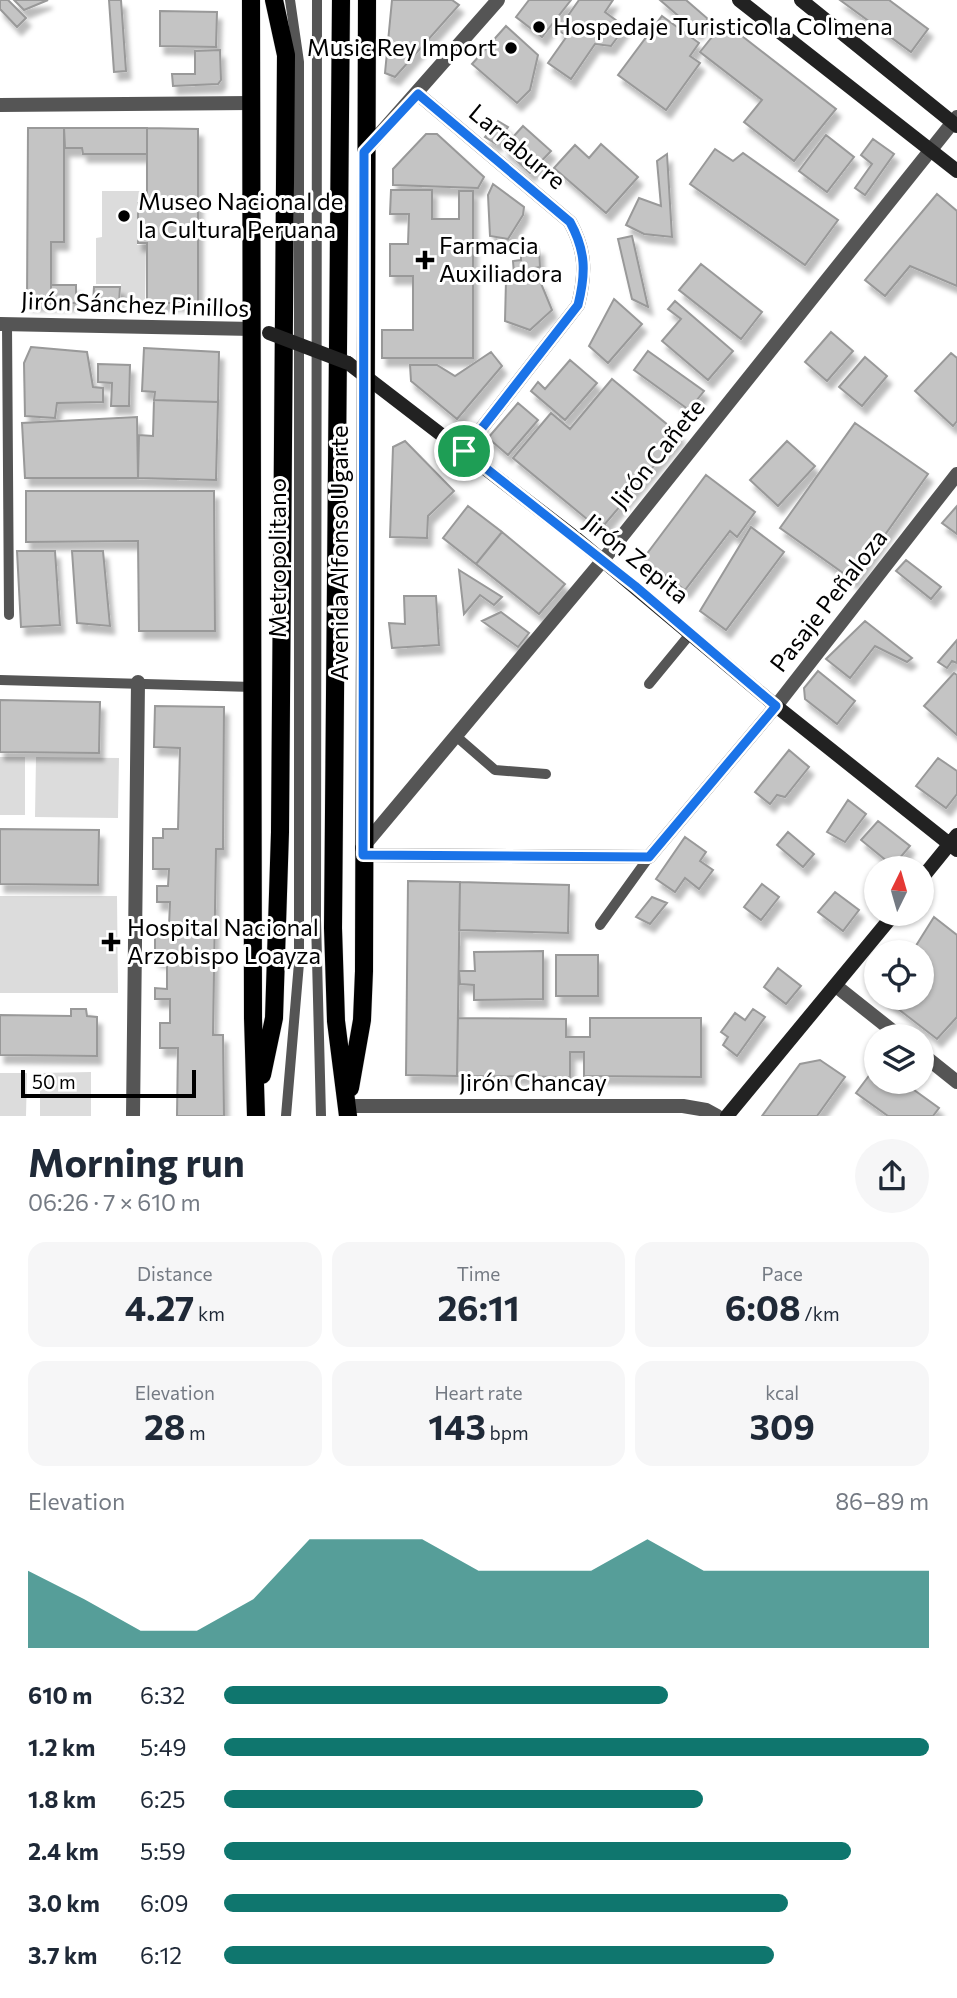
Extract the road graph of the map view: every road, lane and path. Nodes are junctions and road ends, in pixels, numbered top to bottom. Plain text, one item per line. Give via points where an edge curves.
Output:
1 (251, 0) edge
2 (274, 0) edge
3 (290, 0) edge
4 (317, 0) edge
5 (341, 0) edge
6 (367, 0) edge
7 (498, 0) edge
8 (739, 0) edge
9 (801, 0) edge
10 (418, 94) junction
11 (252, 103) junction
12 (0, 105) edge
13 (956, 122) edge
14 (929, 149) junction
15 (364, 152) junction
16 (957, 171) edge
17 (4, 324) edge
18 (261, 331) junction
19 (365, 373) junction
20 (464, 451) junction
21 (957, 474) edge
22 (603, 560) junction
23 (9, 615) dead end
24 (691, 633) junction
25 (0, 680) edge
26 (138, 682) junction
27 (649, 684) dead end
28 (253, 687) junction
29 (776, 706) junction
30 (457, 737) junction
31 (546, 774) dead end
32 (955, 843) edge
33 (363, 852) junction
34 (649, 857) junction
35 (934, 865) edge
36 (600, 925) dead end
37 (884, 926) edge
38 (836, 986) junction
39 (885, 1024) edge
40 (934, 1064) edge
41 (957, 1082) edge
42 (256, 1109) edge
43 (348, 1111) edge
44 (133, 1116) edge
45 (286, 1116) edge
46 (321, 1116) edge
47 (717, 1116) edge
48 (727, 1116) edge

1 - 11 main road
2 - 42 main road via 286,55 280,832 274,1018
3 - 45 lane, Metropolitano via 299,62 299,963
4 - 46 lane, Metropolitano via 316,920
5 - 43 main road, Avenida Alfonso Ugarte via 332,928 336,1021
6 - 15 main road, Avenida Alfonso Ugarte
7 - 10 street
8 - 14 street
9 - 13 street
10 - 15 street
10 - 20 street, Larraburre via 570,222 582,245 585,278 578,305
11 - 12 street
11 - 18 main road
13 - 14 street, Jirón Cañete
14 - 16 street
14 - 22 street, Jirón Cañete
15 - 19 main road, Avenida Alfonso Ugarte
17 - 18 street, Jirón Sánchez Pinillos
17 - 23 lane
18 - 19 street, Jirón Zepita, bridge
18 - 28 main road
19 - 20 street, Jirón Zepita
19 - 33 main road, Avenida Alfonso Ugarte
20 - 22 street, Jirón Zepita
21 - 29 street, Pasaje Peñaloza
22 - 24 street, Jirón Zepita
22 - 30 street, Jirón Cañete
24 - 27 lane
24 - 29 street, Jirón Zepita
25 - 26 lane
26 - 28 lane
26 - 44 street
28 - 42 main road
29 - 32 street, Jirón Zepita
29 - 34 street, Pasaje Peñaloza
30 - 31 lane via 495,770
30 - 33 street, Jirón Cañete
32 - 35 street
33 - 34 street
33 - 43 main road, Avenida Alfonso Ugarte via 362,1020
34 - 36 lane
37 - 38 street
38 - 39 street
38 - 48 street
40 - 41 street
43 - 47 street, Jirón Chancay via 683,1106

